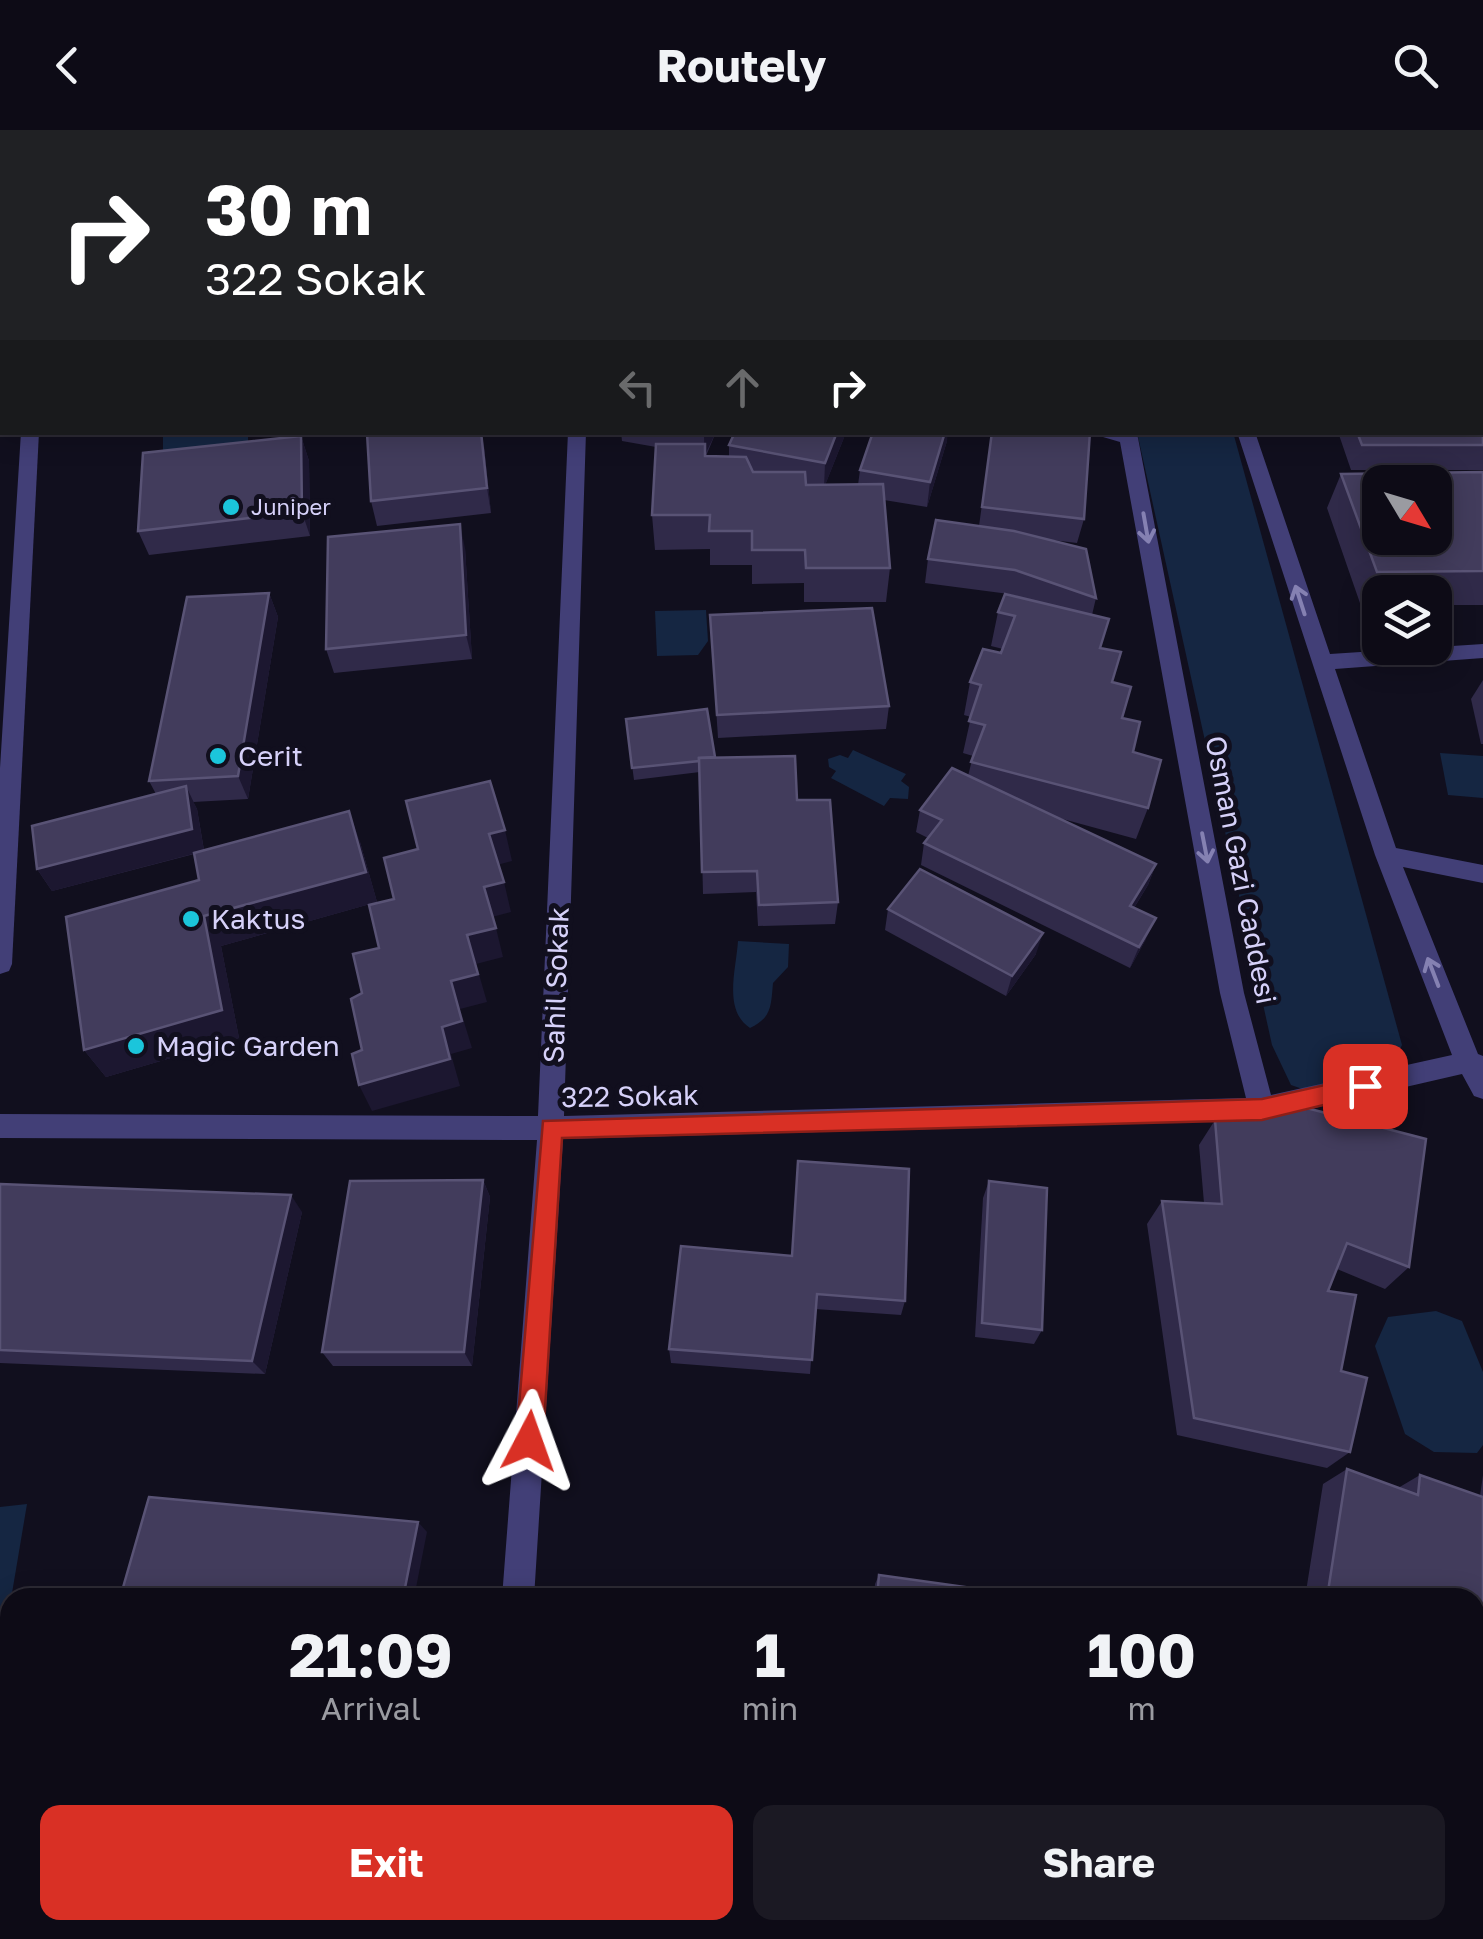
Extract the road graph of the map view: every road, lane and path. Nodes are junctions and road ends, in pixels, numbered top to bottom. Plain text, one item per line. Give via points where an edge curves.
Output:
1 (30, 435) edge
2 (577, 435) edge
3 (1247, 435) edge
4 (1128, 436) edge
5 (1483, 651) edge
6 (1321, 662) junction
7 (1387, 854) junction
8 (1483, 874) edge
9 (1, 933) edge
10 (0, 964) edge
11 (1476, 1065) edge
12 (1483, 1088) edge
13 (1262, 1109) junction
14 (0, 1126) edge
15 (551, 1128) junction
16 (519, 1588) edge

1 - 9 street
2 - 15 street, Sahil Sokak
6 -> 3 street
4 -> 13 street, Osman Gazi Caddesi via 1232,993
5 - 6 street
6 - 7 street
7 - 8 street
11 -> 7 street
9 - 10 street
11 - 12 street
11 - 13 street
13 - 15 street, 322 Sokak
14 - 15 street, 322 Sokak
15 - 16 street, Sahil Sokak

